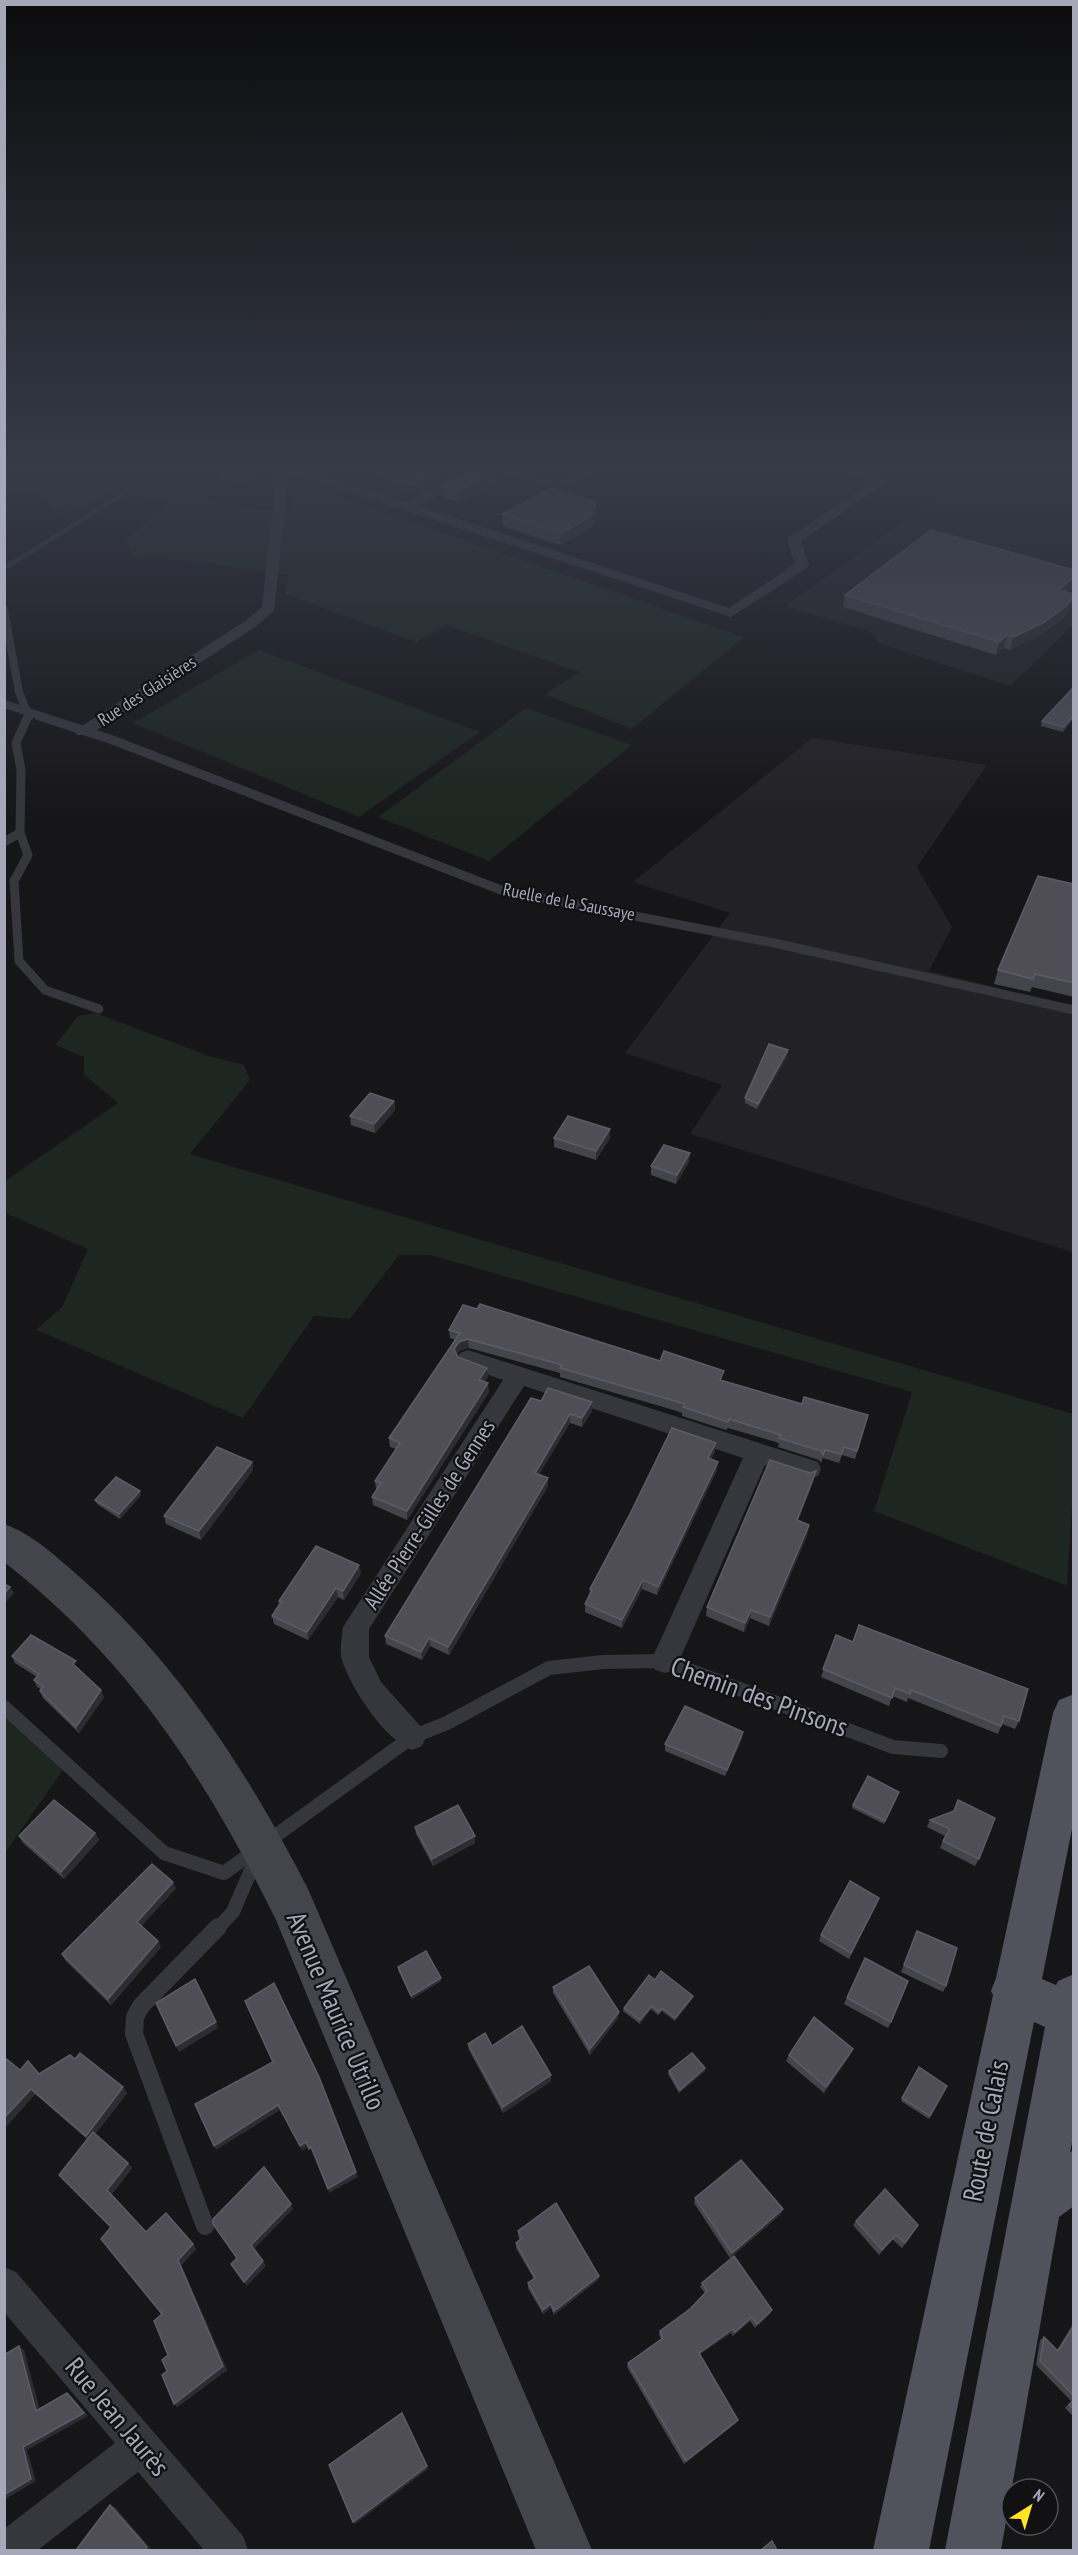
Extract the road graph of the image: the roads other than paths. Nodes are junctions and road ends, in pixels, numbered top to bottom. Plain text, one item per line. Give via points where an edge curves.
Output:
1 (271, 584) edge
2 (645, 584) edge
3 (774, 584) edge
4 (4, 610) edge
5 (4, 704) edge
6 (24, 708) junction
7 (83, 732) junction
8 (20, 834) junction
9 (4, 842) edge
10 (99, 1009) dead end
11 (1074, 1010) edge
12 (468, 1359) edge
13 (519, 1375) junction
14 (758, 1454) junction
15 (809, 1469) dead end
16 (4, 1540) edge
17 (665, 1661) junction
18 (4, 1707) edge
19 (1074, 1713) edge
20 (412, 1737) junction
21 (941, 1751) dead end
22 (262, 1844) junction
23 (1014, 1991) junction
24 (1073, 2011) edge
25 (1056, 2189) edge
26 (205, 2226) dead end
27 (4, 2284) edge
28 (141, 2446) junction
29 (8, 2550) edge
30 (228, 2550) edge
31 (564, 2550) edge
32 (901, 2550) edge
33 (973, 2550) edge

1 - 7 street, Rue des Glaisières via 269,608 250,624
2 - 3 street via 731,613
4 - 6 lane via 11,634 16,686
5 - 6 lane, Ruelle de la Saussaye
6 - 7 lane, Ruelle de la Saussaye
6 - 8 lane via 29,718 16,743 21,770
7 - 11 lane, Ruelle de la Saussaye via 501,890 674,922
8 - 9 lane
8 - 10 lane via 28,855 14,881 19,961 45,990
12 - 13 street
13 - 14 street
13 - 20 street, Allée Pierre-Gilles de Gennes via 356,1627 355,1658 371,1691
14 - 15 street
14 - 17 street
16 - 22 main road, Avenue Maurice Utrillo via 50,1573 119,1637 150,1673 214,1762
17 - 20 lane, Chemin des Pinsons via 549,1668 447,1723
17 - 21 lane, Chemin des Pinsons via 893,1747
18 - 22 lane, Chemin des Pinsons via 164,1854 224,1873
19 - 23 main road, Route de Calais
20 - 22 lane, Chemin des Pinsons
22 - 26 lane via 234,1912 141,2006 135,2017 134,2034
22 - 31 main road, Avenue Maurice Utrillo via 292,1905
23 - 24 main road
23 - 32 main road, Route de Calais
24 - 25 main road
25 - 33 main road
27 - 28 street, Rue Jean Jaurès
28 - 29 street
28 - 30 street, Rue Jean Jaurès

